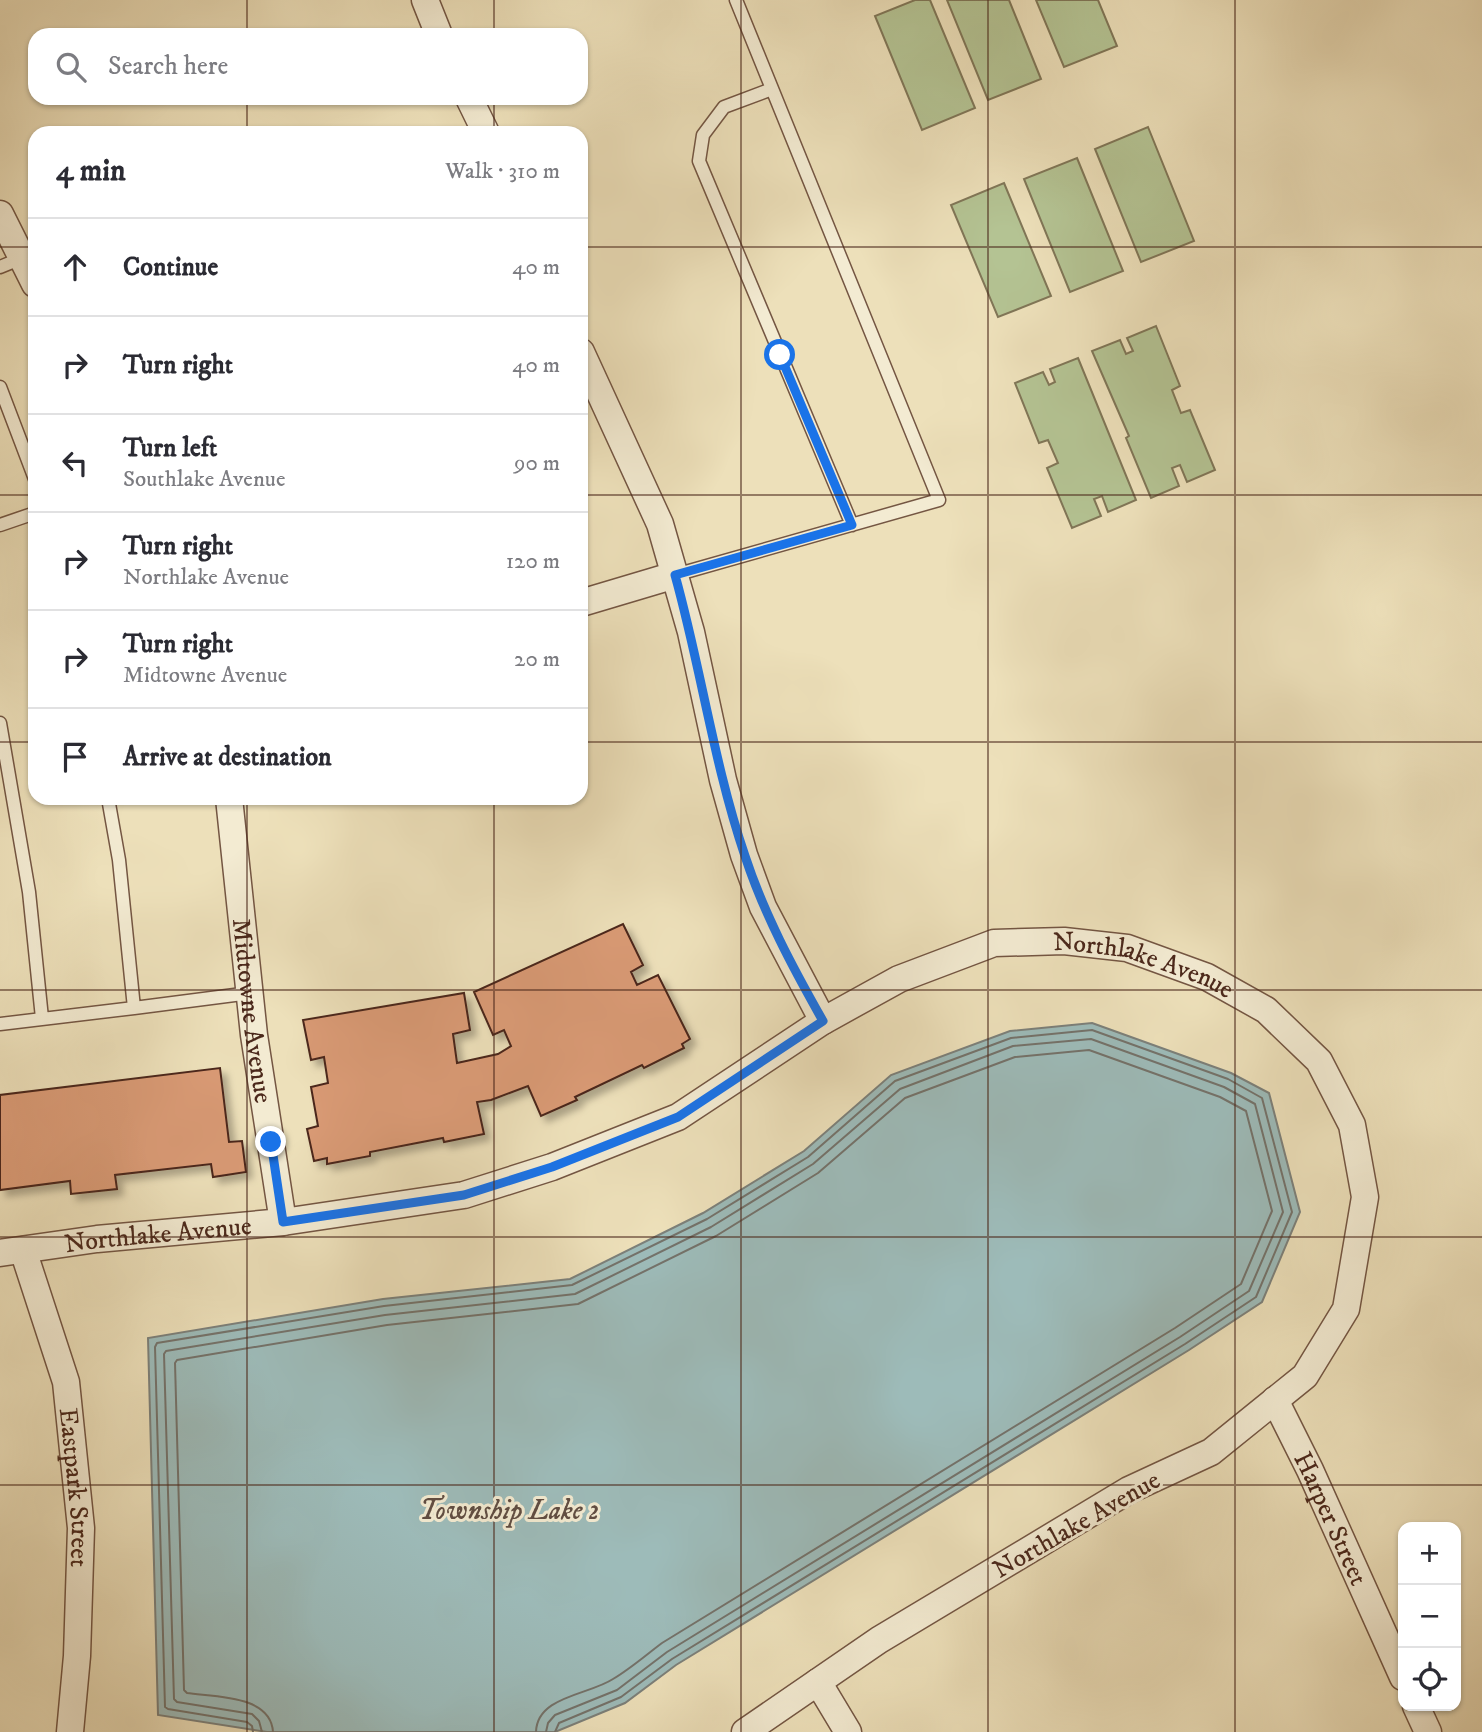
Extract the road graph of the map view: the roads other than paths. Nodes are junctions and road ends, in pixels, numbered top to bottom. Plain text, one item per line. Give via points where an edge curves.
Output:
1 (425, 0) edge
2 (736, 0) edge
3 (436, 28) edge
4 (772, 89) junction
5 (472, 105) edge
6 (483, 126) edge
7 (0, 214) edge
8 (11, 262) edge
9 (28, 278) edge
10 (588, 367) edge
11 (0, 387) edge
12 (28, 461) edge
13 (28, 515) edge
14 (0, 525) edge
15 (852, 525) junction
16 (675, 575) junction
17 (588, 601) edge
18 (0, 723) edge
19 (109, 805) edge
20 (230, 805) edge
21 (250, 993) junction
22 (134, 1008) junction
23 (42, 1018) junction
24 (823, 1021) junction
25 (0, 1024) edge
26 (283, 1222) junction
27 (12, 1252) edge
28 (1275, 1400) junction
29 (1398, 1666) edge
30 (818, 1682) junction
31 (1418, 1711) edge
32 (70, 1732) edge
33 (745, 1732) edge
34 (848, 1732) edge
35 (1428, 1732) edge

1 - 3 street
2 - 4 lane
4 - 15 lane via 724,107 703,135 699,161
4 - 15 lane via 939,500
5 - 6 street
7 - 8 street
8 - 9 street
10 - 16 street via 660,524
11 - 12 lane
13 - 14 lane
15 - 16 lane
16 - 17 street
16 - 24 street via 744,855 763,907
18 - 23 lane via 29,892
19 - 22 lane
20 - 21 street, Midtowne Avenue
21 - 22 lane
21 - 26 street, Midtowne Avenue
22 - 23 lane
23 - 25 lane
24 - 26 street, Northlake Avenue via 678,1117 552,1167 464,1195
24 - 28 street, Northlake Avenue via 899,979 994,943 1064,941 1126,948 1207,977 1266,1010 1319,1061 1352,1125 1365,1197 1346,1309 1305,1376
26 - 27 street, Northlake Avenue via 97,1239
27 - 32 street, Eastpark Street via 66,1382 81,1528
28 - 29 street, Harper Street
28 - 30 street, Northlake Avenue via 1211,1452 1129,1490 879,1640
30 - 33 street, Northlake Avenue
30 - 34 street
31 - 35 street

